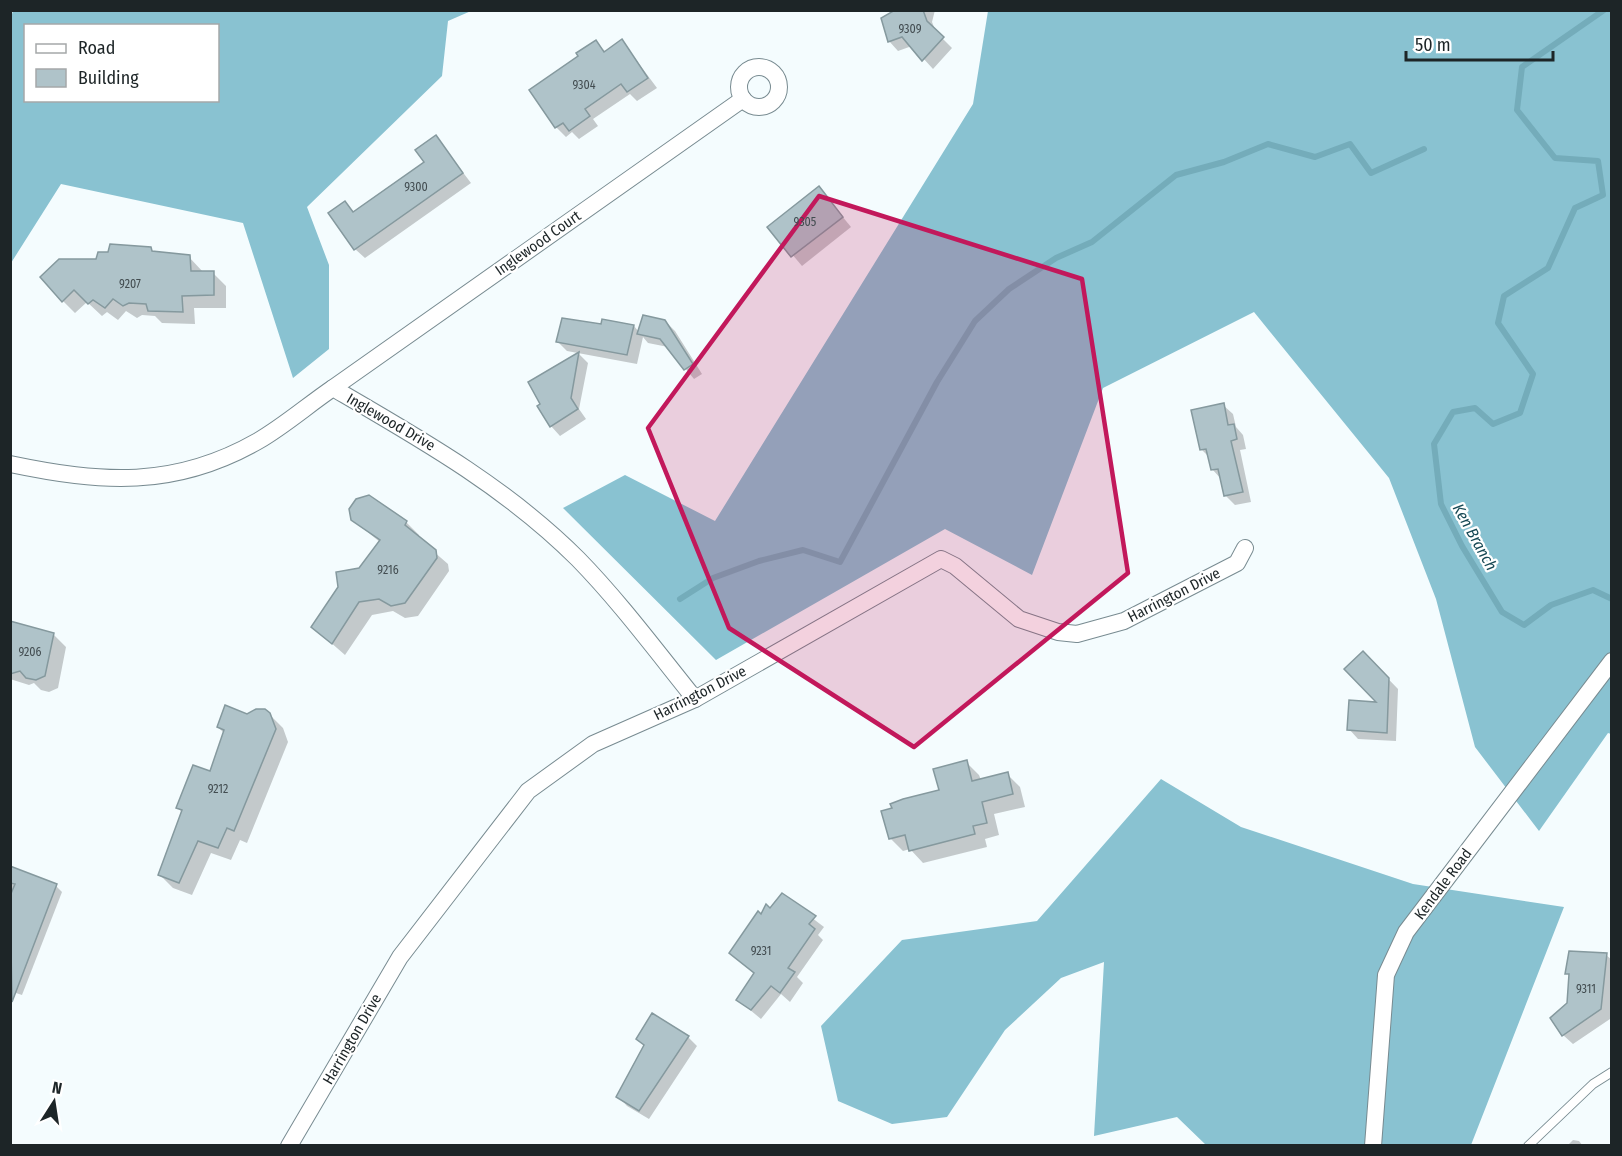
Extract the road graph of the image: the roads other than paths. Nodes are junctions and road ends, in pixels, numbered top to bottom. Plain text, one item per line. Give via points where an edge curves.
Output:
1 (743, 99) dead end
2 (333, 388) junction
3 (10, 464) edge
4 (1245, 548) dead end
5 (1611, 662) edge
6 (695, 699) junction
7 (1611, 1072) edge
8 (289, 1146) edge
9 (1373, 1146) edge
10 (1528, 1146) edge

1 - 2 street, Inglewood Court
2 - 3 street, Inglewood Drive via 260,440 222,459 178,473 133,479 68,476
2 - 6 street, Inglewood Drive via 453,458 501,492 578,559
4 - 6 street, Harrington Drive via 1237,563 1227,569 1124,621 1077,634 1019,619 955,566 940,559
5 - 9 street, Kendale Road via 1406,932 1386,975
6 - 8 street, Harrington Drive via 593,744 528,791 400,957
7 - 10 lane via 1593,1084

